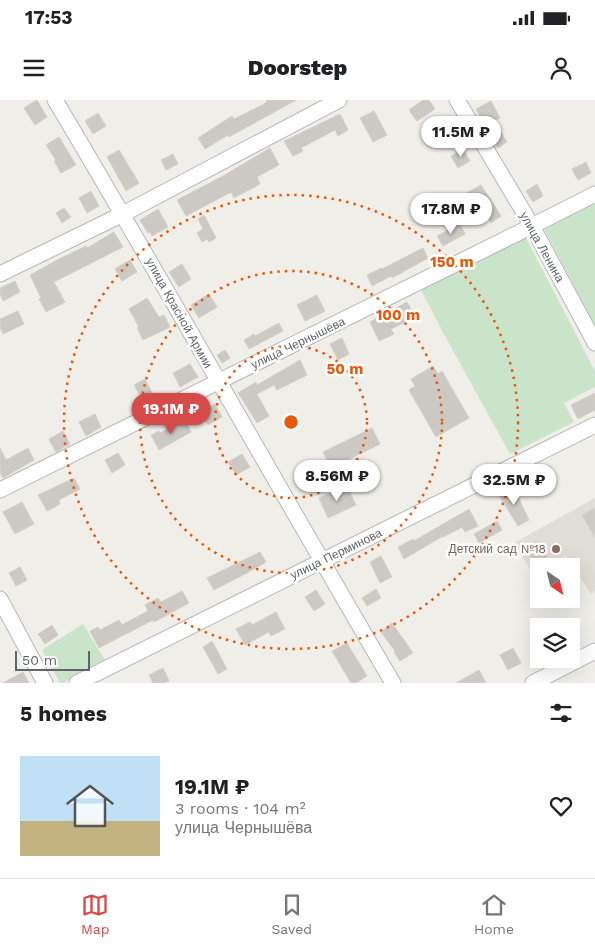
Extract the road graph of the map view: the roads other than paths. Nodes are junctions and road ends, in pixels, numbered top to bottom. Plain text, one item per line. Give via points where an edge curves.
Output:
1 (55, 100) edge
2 (339, 100) edge
3 (456, 100) edge
4 (595, 194) edge
5 (123, 214) junction
6 (532, 226) junction
7 (0, 274) edge
8 (595, 343) edge
9 (218, 383) junction
10 (595, 425) edge
11 (0, 490) edge
12 (321, 561) junction
13 (0, 599) edge
14 (595, 651) edge
15 (45, 683) edge
16 (77, 683) edge
17 (393, 683) edge
18 (533, 683) edge

1 - 5 street, улица Красной Армии
2 - 5 street
3 - 6 street, улица Ленина
4 - 6 street, улица Чернышёва
5 - 7 street
5 - 9 street, улица Красной Армии
6 - 8 street, улица Ленина
6 - 9 street, улица Чернышёва
9 - 11 street, улица Чернышёва
9 - 12 street, улица Красной Армии
10 - 12 street, улица Перминова
12 - 16 street, улица Перминова
12 - 17 street, улица Красной Армии
13 - 15 street
14 - 18 street

